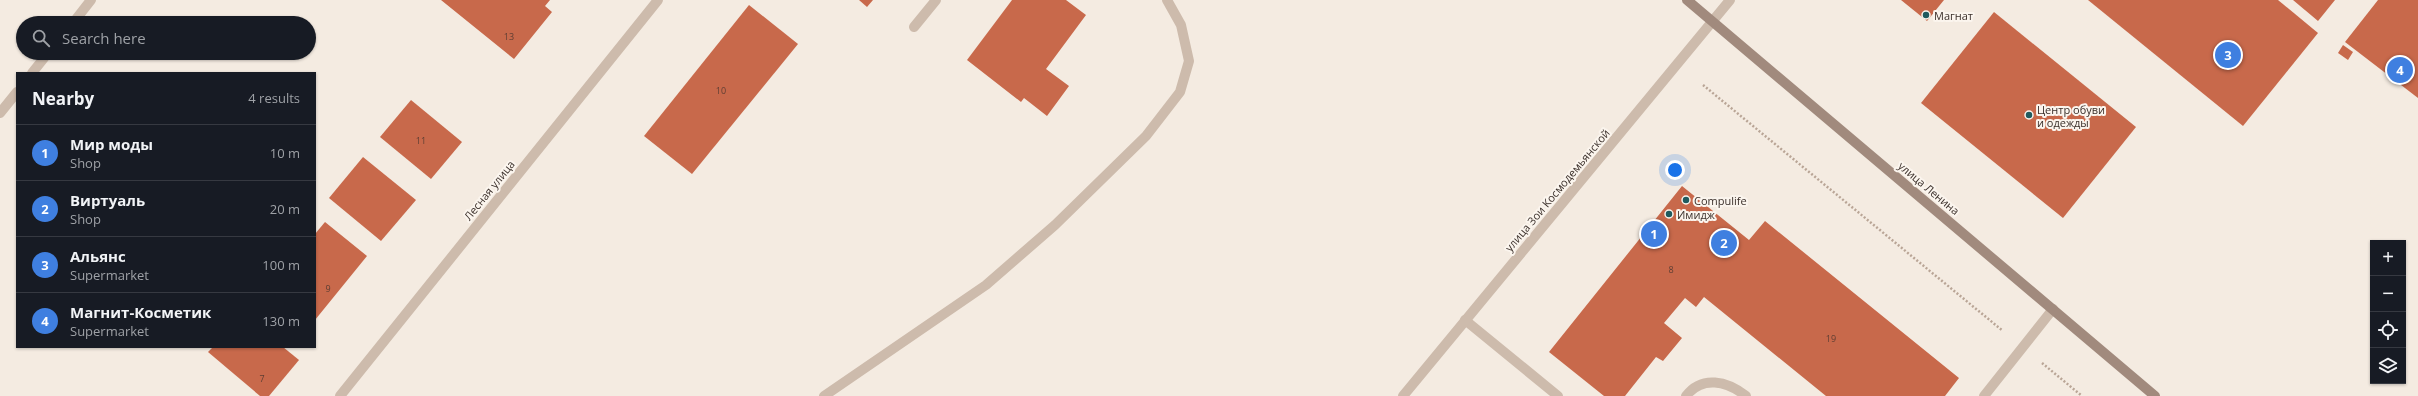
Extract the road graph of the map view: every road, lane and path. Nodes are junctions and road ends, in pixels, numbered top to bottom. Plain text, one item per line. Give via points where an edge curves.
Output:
1 (91, 0) edge
2 (658, 0) edge
3 (936, 0) edge
4 (1167, 0) edge
5 (1687, 0) edge
6 (1730, 0) edge
7 (78, 16) edge
8 (1712, 21) junction
9 (914, 27) dead end
10 (42, 60) edge
11 (33, 72) edge
12 (1704, 85) dead end
13 (16, 93) edge
14 (0, 113) edge
15 (2053, 309) junction
16 (1465, 320) junction
17 (2022, 347) junction
18 (340, 396) edge
19 (824, 396) edge
20 (1403, 396) edge
21 (1558, 396) edge
22 (1686, 396) edge
23 (1746, 396) edge
24 (1984, 396) edge
25 (2082, 396) edge
26 (2155, 396) edge

1 - 7 street
2 - 18 street, Лесная улица
3 - 9 street
4 - 19 street via 1181,25 1190,61 1180,92 1146,136 1055,224 986,285
5 - 8 main road, улица Ленина
6 - 8 street, улица Зои Космодемьянской
8 - 15 main road, улица Ленина
8 - 16 street, улица Зои Космодемьянской
10 - 11 street
12 - 17 path
13 - 14 street
15 - 17 street
15 - 26 main road, улица Ленина
16 - 20 street, улица Зои Космодемьянской
16 - 21 street
17 - 24 street
17 - 25 path
22 - 23 street via 1692,388 1706,382 1723,382

